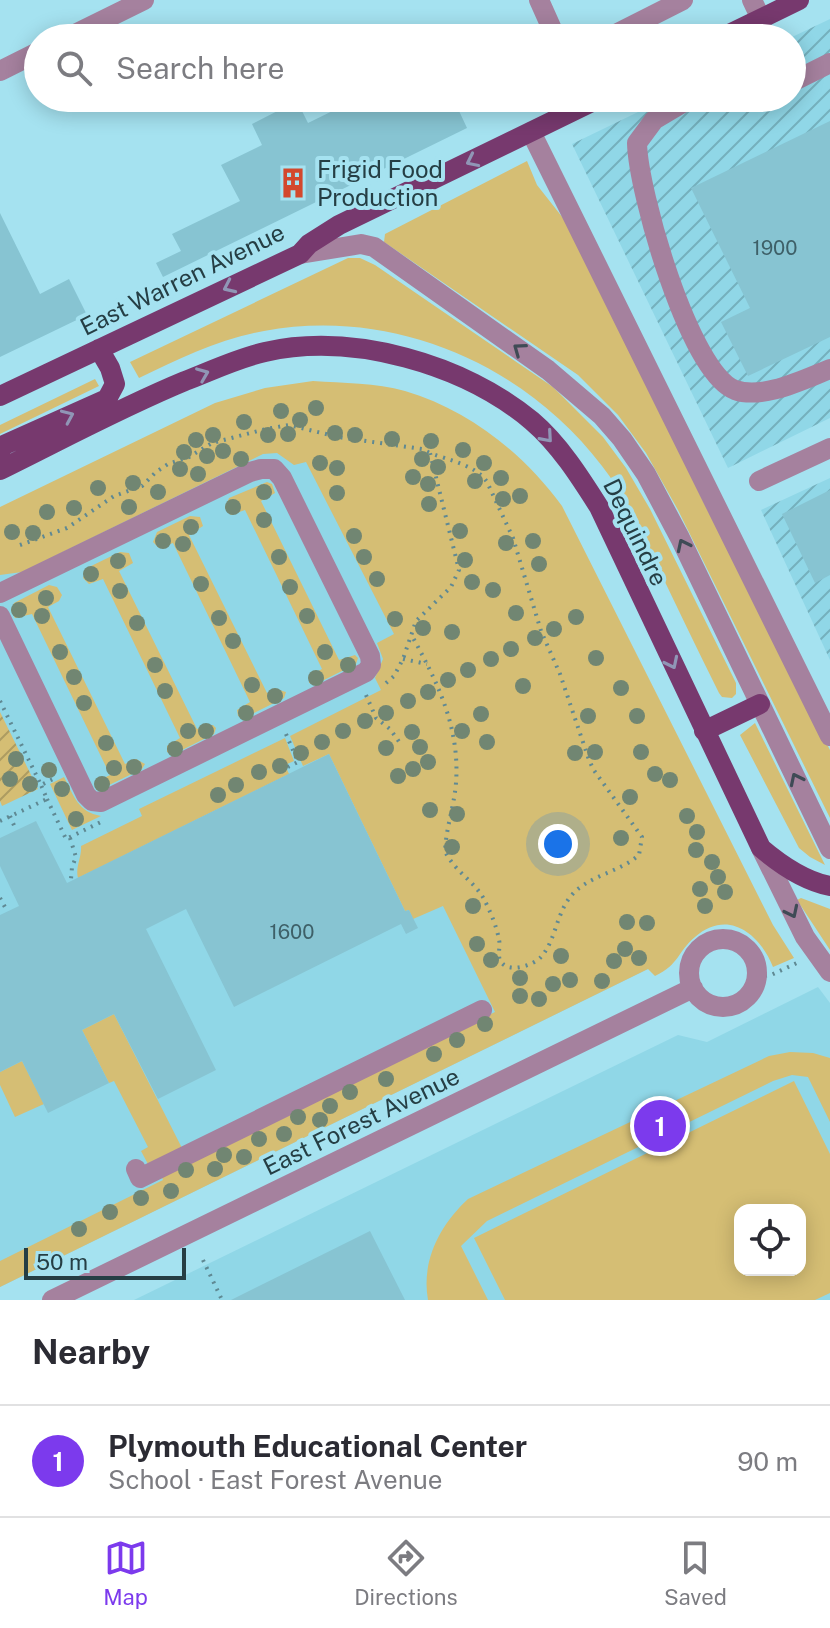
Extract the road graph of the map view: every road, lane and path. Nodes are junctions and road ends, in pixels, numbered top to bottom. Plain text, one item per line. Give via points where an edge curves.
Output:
1 (144, 0) edge
2 (539, 0) edge
3 (683, 0) edge
4 (752, 0) edge
5 (799, 0) edge
6 (761, 19) junction
7 (95, 24) edge
8 (550, 24) edge
9 (636, 24) edge
10 (750, 24) edge
11 (24, 59) edge
12 (830, 63) edge
13 (0, 71) edge
14 (806, 75) edge
15 (572, 112) edge
16 (667, 112) edge
17 (531, 132) junction
18 (300, 254) junction
19 (99, 349) junction
20 (830, 369) edge
21 (0, 396) edge
22 (830, 448) edge
23 (0, 451) edge
24 (0, 470) edge
25 (759, 481) dead end
26 (0, 593) edge
27 (0, 616) edge
28 (412, 636) junction
29 (403, 659) junction
30 (427, 664) junction
31 (0, 701) edge
32 (760, 704) junction
33 (704, 731) junction
34 (285, 732) dead end
35 (830, 736) edge
36 (400, 743) dead end
37 (74, 769) junction
38 (291, 772) dead end
39 (41, 785) junction
40 (47, 799) junction
41 (10, 816) junction
42 (0, 821) edge
43 (101, 823) dead end
44 (16, 830) dead end
45 (70, 838) junction
46 (761, 848) junction
47 (830, 849) edge
48 (71, 879) dead end
49 (830, 886) edge
50 (0, 898) edge
51 (6, 909) dead end
52 (802, 961) dead end
53 (830, 972) edge
54 (757, 977) junction
55 (693, 988) junction
56 (482, 1010) dead end
57 (136, 1169) dead end
58 (203, 1260) dead end
59 (52, 1300) edge
60 (222, 1300) edge

1 - 7 street
2 - 8 street
3 - 9 street
4 - 6 street
5 - 6 main road
6 - 10 main road
11 - 13 street
12 - 14 street
15 - 17 main road, East Warren Avenue
16 - 20 street via 637,143 643,190 662,259 711,368 738,391 763,391
17 -> 18 main road, East Warren Avenue via 325,233
17 - 35 street
18 -> 19 main road, East Warren Avenue
32 -> 18 street, Dequindre via 646,474 602,416 548,370 374,247 361,244
19 - 21 main road, East Warren Avenue
23 -> 19 main road via 107,399 115,384
22 - 25 street
24 -> 33 main road, Dequindre via 131,405 266,352 327,346 404,356 478,385 533,422 573,467 599,507
26 - 37 street via 250,472 274,469 370,656 366,672 101,802 86,795
27 - 37 street
28 - 29 path
28 - 30 path
28 - 30 path via 416,621 451,587 459,570 430,453 474,470 487,482 513,538 593,769 642,837 639,855 630,864 570,897 535,963 504,966 484,898 445,851 457,757 446,702
29 - 30 path
29 - 36 path via 387,682 365,693 376,718
31 - 39 path
32 - 33 main road
47 -> 32 street, Dequindre
33 - 46 main road, Dequindre
34 - 38 path via 298,762 288,767
37 - 39 path
39 - 40 path
40 - 41 path
40 - 45 path
41 - 42 path
41 - 44 path
43 - 45 path
45 - 48 path via 76,857
46 - 49 main road via 809,880
46 -> 53 street, Dequindre via 805,937
50 - 51 path
52 - 54 path
54 - 55 street via 748,996 729,1006 708,1003
54 - 55 street via 746,947 724,938 694,954 689,977
55 - 59 street, East Forest Avenue
56 - 57 street via 140,1178
58 - 60 path

